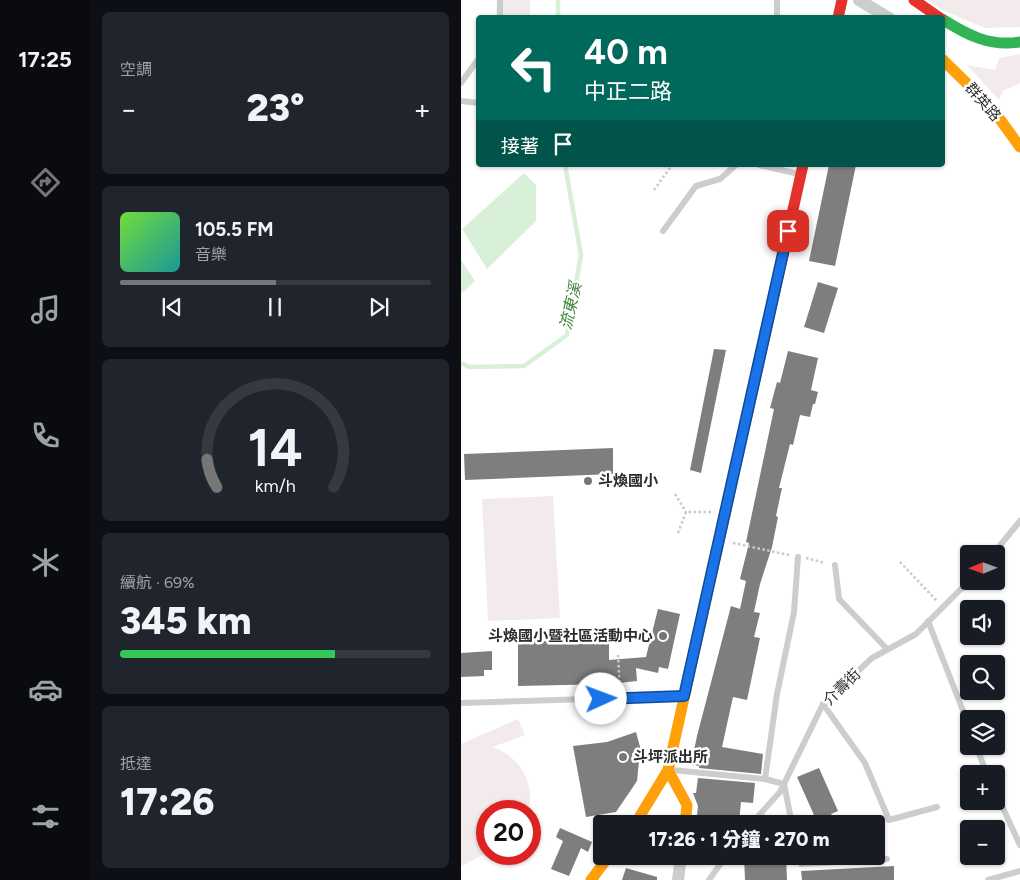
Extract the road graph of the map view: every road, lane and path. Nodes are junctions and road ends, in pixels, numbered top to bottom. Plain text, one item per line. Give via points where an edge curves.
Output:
1 (500, 0) edge
2 (777, 0) edge
3 (842, 0) edge
4 (859, 0) edge
5 (914, 0) edge
6 (500, 15) edge
7 (777, 15) edge
8 (839, 15) edge
9 (884, 15) edge
10 (936, 15) edge
11 (945, 21) edge
12 (1020, 42) edge
13 (476, 62) edge
14 (945, 62) edge
15 (461, 83) edge
16 (461, 101) edge
17 (476, 102) edge
18 (1020, 148) edge
19 (671, 167) edge
20 (734, 167) edge
21 (776, 167) edge
22 (802, 170) edge
23 (654, 190) dead end
24 (663, 231) dead end
25 (675, 494) dead end
26 (686, 512) junction
27 (725, 514) junction
28 (1020, 521) edge
29 (678, 533) dead end
30 (719, 540) junction
31 (1000, 545) edge
32 (798, 557) junction
33 (901, 562) dead end
34 (835, 565) joint
35 (960, 590) edge
36 (943, 607) junction
37 (928, 621) junction
38 (887, 649) junction
39 (618, 655) dead end
40 (684, 696) junction
41 (621, 698) junction
42 (461, 703) edge
43 (823, 704) junction
44 (963, 710) edge
45 (668, 770) junction
46 (765, 779) junction
47 (784, 784) junction
48 (937, 807) dead end
49 (1004, 810) edge
50 (640, 815) edge
51 (686, 815) edge
52 (759, 815) edge
53 (790, 815) edge
54 (1020, 845) edge
55 (602, 865) edge
56 (680, 865) edge
57 (719, 865) edge
58 (1020, 871) edge
59 (591, 880) edge
60 (678, 880) edge
61 (709, 880) edge
62 (989, 880) edge

1 - 6 lane
2 - 7 lane
3 - 8 main road
4 - 9 street
5 - 10 main road
11 - 12 main road via 982,42
13 - 15 lane
14 - 18 main road, 群英路 via 991,107
16 - 17 lane
19 - 23 path
20 - 24 lane via 720,179 696,186
21 - 22 lane
22 - 27 main road
25 - 26 path
26 - 27 path
26 - 29 path
27 - 30 main road
28 - 31 lane
30 - 32 path
30 - 40 main road
32 - 34 path
32 - 46 lane via 794,612 777,694
33 - 36 path
34 - 38 lane via 839,599
35 - 36 lane, 介壽街
36 - 37 lane, 介壽街
37 - 38 lane, 介壽街 via 916,634
37 - 44 lane
38 - 43 lane, 介壽街 via 872,658
39 - 41 path
40 - 41 lane
40 - 45 main road
41 - 42 lane
43 - 47 lane, 介壽街
43 - 48 lane via 865,764 889,820
45 - 46 lane
45 - 50 main road
45 - 51 main road via 687,804
46 - 47 lane
47 - 52 lane, 介壽街
47 - 53 lane
49 - 54 lane
55 - 59 main road
56 - 60 street
57 - 61 lane
58 - 62 lane

